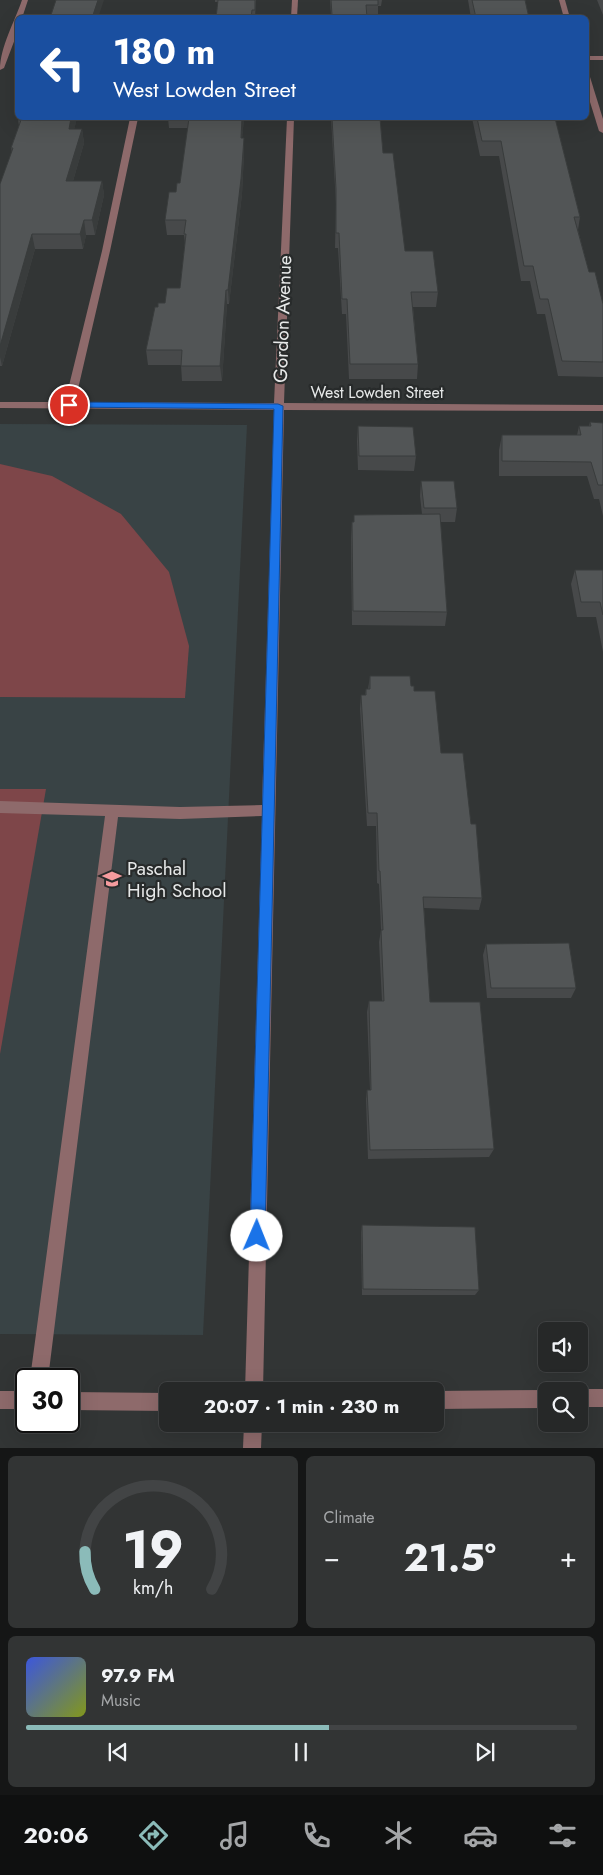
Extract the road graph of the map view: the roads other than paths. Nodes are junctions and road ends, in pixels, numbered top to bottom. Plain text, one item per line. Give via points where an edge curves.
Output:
1 (25, 0) edge
2 (294, 0) edge
3 (562, 0) edge
4 (19, 15) edge
5 (294, 15) edge
6 (567, 15) edge
7 (15, 28) edge
8 (5, 58) edge
9 (589, 58) edge
10 (603, 58) edge
11 (0, 68) edge
12 (589, 87) edge
13 (134, 120) edge
14 (291, 120) edge
15 (603, 131) edge
16 (0, 405) edge
17 (69, 405) junction
18 (278, 406) junction
19 (603, 408) edge
20 (0, 807) edge
21 (268, 810) junction
22 (112, 811) junction
23 (40, 1368) edge
24 (254, 1382) edge
25 (538, 1398) edge
26 (588, 1398) edge
27 (603, 1398) edge
28 (0, 1400) edge
29 (15, 1400) edge
30 (444, 1400) edge
31 (80, 1401) edge
32 (159, 1402) edge
33 (252, 1432) edge
34 (252, 1448) edge

1 - 4 street
2 - 5 street
3 - 6 street
7 - 8 street
8 - 11 street
9 - 10 street
12 - 15 street
13 - 17 street
14 - 18 street, Gordon Avenue
16 - 17 street, West Lowden Street
17 - 18 street, West Lowden Street
18 - 19 street, West Lowden Street
18 - 21 street, Gordon Avenue
20 - 22 street
21 - 22 street
21 - 24 street, Gordon Avenue
22 - 23 street
25 - 30 street
26 - 27 street
28 - 29 street
31 - 32 street
33 - 34 street

